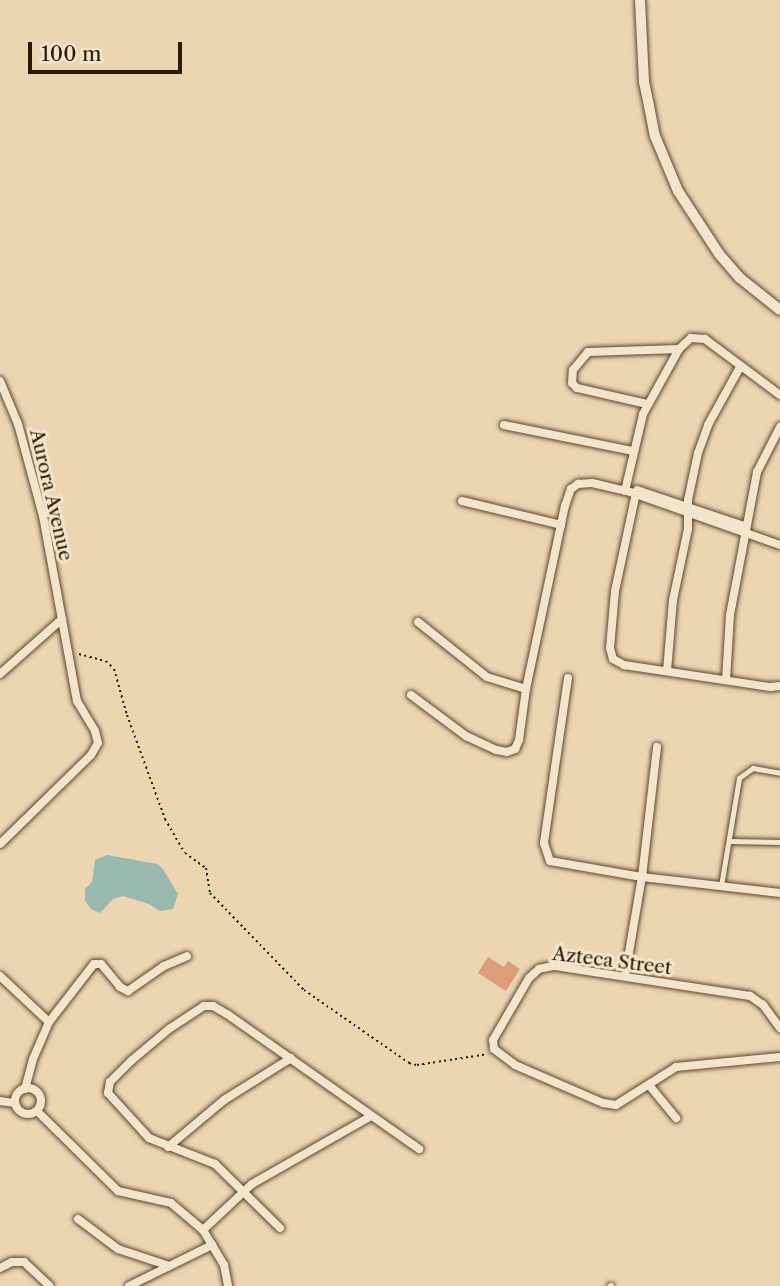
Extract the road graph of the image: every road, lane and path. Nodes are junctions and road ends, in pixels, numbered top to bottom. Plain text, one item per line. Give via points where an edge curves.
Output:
1 (640, 0) edge
2 (780, 310) edge
3 (679, 349) junction
4 (740, 367) junction
5 (0, 381) edge
6 (780, 396) edge
7 (648, 404) junction
8 (504, 425) dead end
9 (780, 427) edge
10 (633, 451) junction
11 (632, 492) junction
12 (462, 501) dead end
13 (687, 510) junction
14 (561, 524) junction
15 (747, 530) junction
16 (780, 539) edge
17 (780, 545) edge
18 (62, 619) junction
19 (418, 622) dead end
20 (66, 647) junction
21 (667, 671) junction
22 (0, 674) edge
23 (568, 678) dead end
24 (726, 680) junction
25 (780, 686) edge
26 (526, 689) junction
27 (411, 695) dead end
28 (657, 747) dead end
29 (780, 773) edge
30 (729, 841) junction
31 (780, 842) edge
32 (0, 844) edge
33 (642, 877) junction
34 (721, 887) junction
35 (780, 893) edge
36 (187, 956) dead end
37 (0, 976) edge
38 (625, 976) junction
39 (49, 1022) junction
40 (780, 1028) edge
41 (494, 1049) junction
42 (780, 1057) edge
43 (291, 1058) junction
44 (649, 1085) junction
45 (25, 1089) junction
46 (0, 1101) edge
47 (15, 1103) junction
48 (37, 1111) junction
49 (371, 1116) junction
50 (676, 1118) dead end
51 (168, 1147) junction
52 (419, 1149) dead end
53 (244, 1191) junction
54 (78, 1219) dead end
55 (280, 1228) dead end
56 (203, 1230) junction
57 (212, 1245) junction
58 (169, 1266) junction
59 (0, 1268) edge
60 (50, 1286) edge
61 (129, 1286) edge
62 (229, 1286) edge

1 - 2 street via 644,82 655,136 678,191 719,254
3 - 4 street via 691,338 700,337
3 - 7 street
3 - 7 street via 588,352 573,370 572,383 577,388
4 - 6 street
4 - 13 street via 702,438
5 - 18 street, Aurora Avenue via 18,424 44,516
7 - 10 street
8 - 10 street
9 - 15 street via 757,472
10 - 11 street
11 - 13 street
11 - 14 street via 578,484 568,494
11 - 21 street via 617,575 610,653 618,663
12 - 14 street
13 - 15 street
13 - 21 street
14 - 26 street
15 - 16 street
15 - 17 street
15 - 24 street via 730,615
18 - 20 street, Aurora Avenue
18 - 22 street
19 - 26 street via 487,677
20 - 32 street, Aurora Avenue via 77,702 95,731 97,747
20 - 41 path via 106,661 114,669 165,819 178,844 206,868 215,900 304,990 409,1063 487,1054
21 - 24 street
23 - 33 street via 545,853 558,864
24 - 25 street
26 - 27 street via 519,740 508,752 466,736
28 - 33 street
29 - 30 lane via 753,768 739,778
30 - 31 lane
30 - 34 lane
33 - 34 street
33 - 38 street
34 - 35 street
36 - 39 street via 128,991 102,964 94,964
37 - 39 street
38 - 40 street, Azteca Street via 750,996
38 - 41 street, Azteca Street via 562,967 538,969 499,1024 493,1035
39 - 45 street
41 - 44 street via 542,1078 603,1103 622,1104
42 - 44 street via 684,1064
43 - 49 street
43 - 51 street via 224,1100
43 - 51 street via 214,1006 204,1006 169,1029 107,1089 111,1100 139,1128
44 - 50 street
45 - 47 street
45 - 48 street via 40,1095
46 - 47 street
47 - 48 street via 26,1114
48 - 56 street via 118,1191 171,1203
49 - 52 street
49 - 53 street
51 - 53 street via 205,1157
53 - 55 street
53 - 56 street
54 - 58 street via 118,1249
56 - 57 street
57 - 58 street
57 - 62 street
58 - 61 street
59 - 60 street via 23,1262

